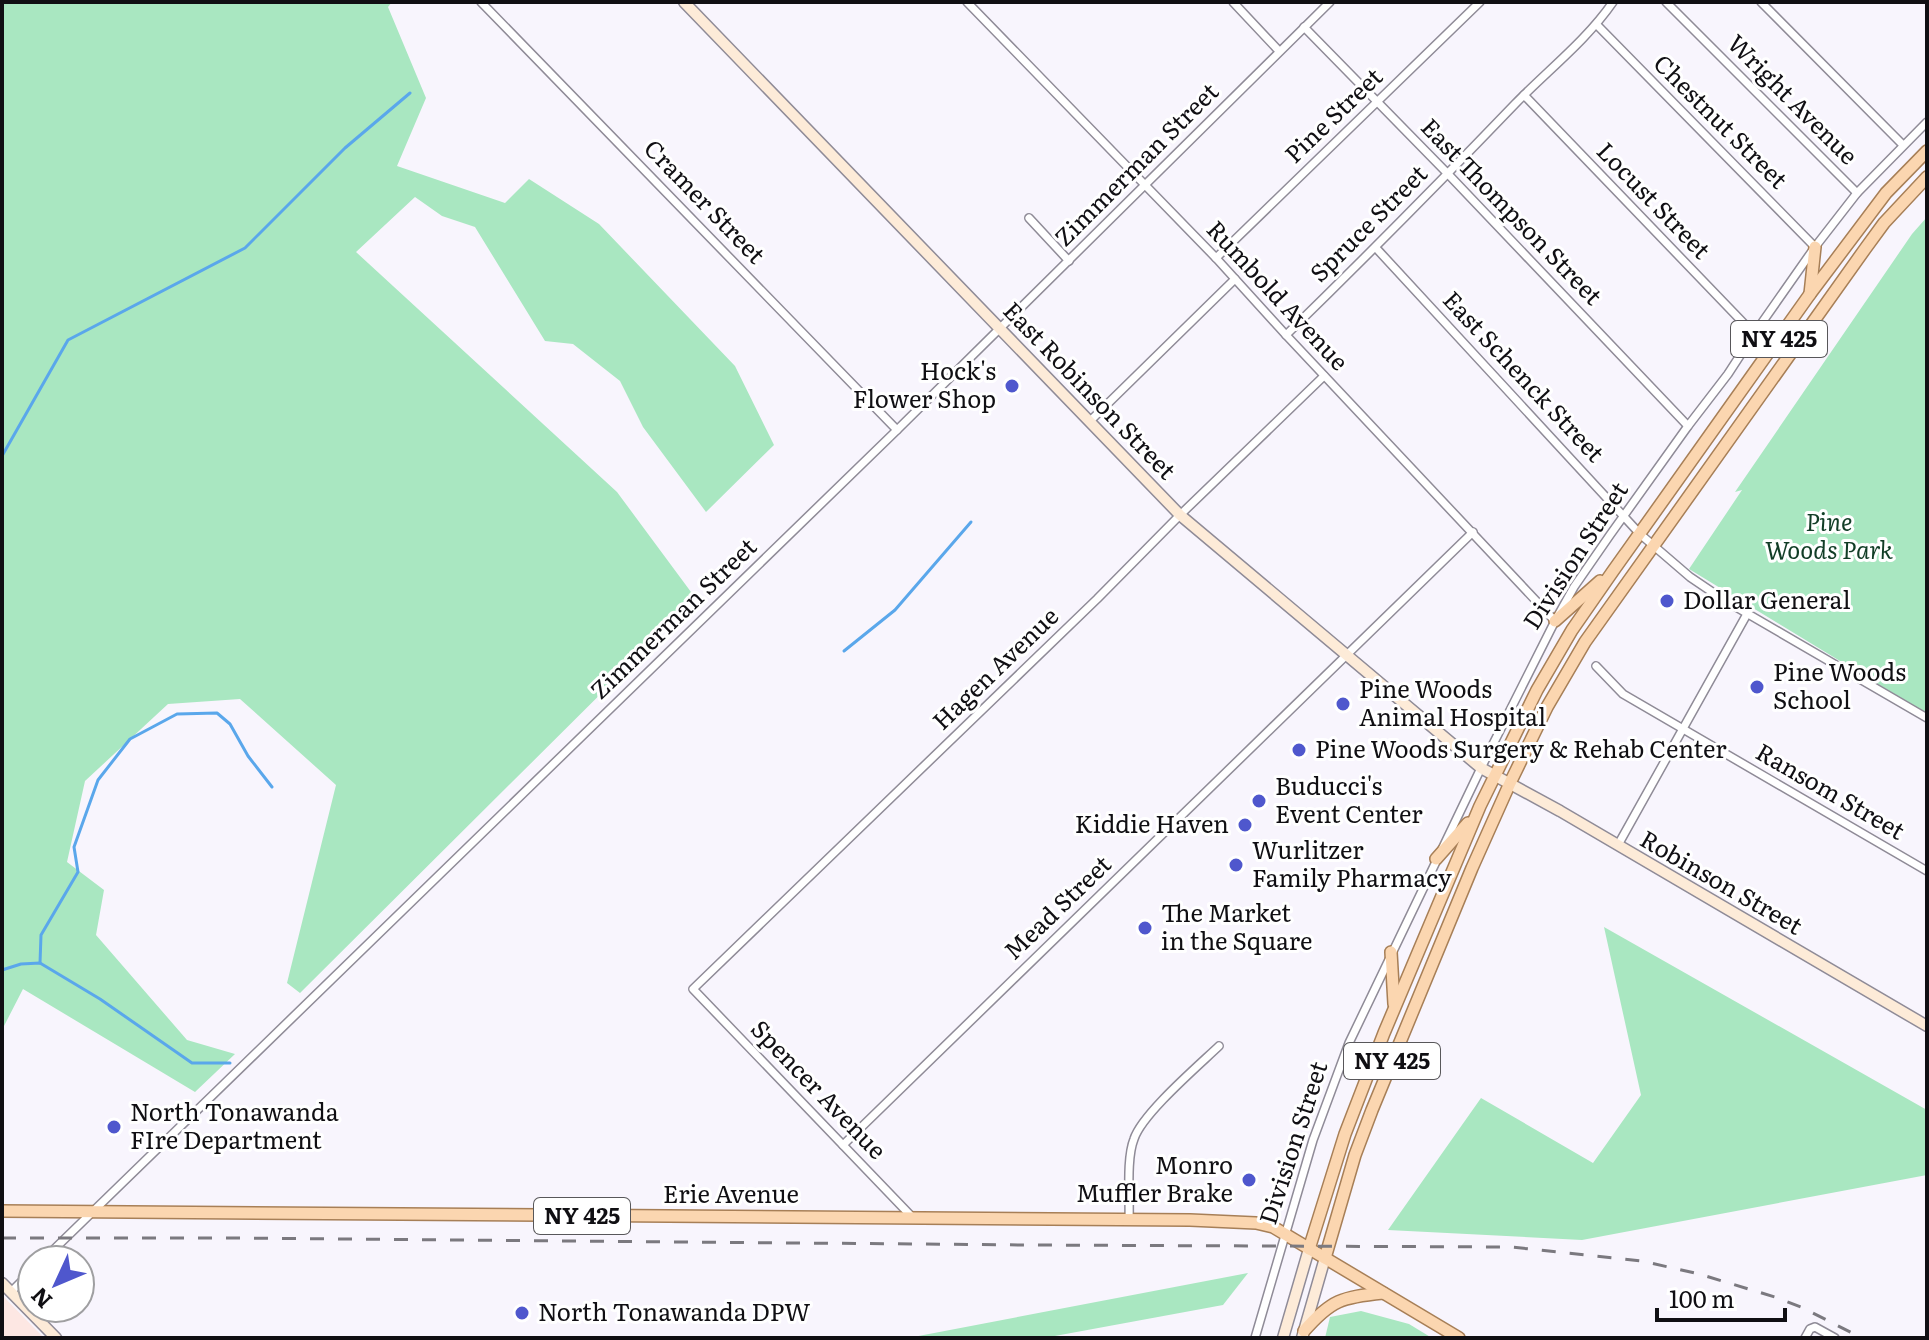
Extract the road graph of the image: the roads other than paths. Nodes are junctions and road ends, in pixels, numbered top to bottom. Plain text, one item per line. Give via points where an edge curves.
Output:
1 (481, 2) edge
2 (684, 2) edge
3 (967, 2) edge
4 (1233, 2) edge
5 (1330, 2) edge
6 (1480, 2) edge
7 (1613, 2) edge
8 (1666, 2) edge
9 (1761, 2) edge
10 (1597, 25) junction
11 (1304, 27) junction
12 (1279, 51) junction
13 (1524, 95) junction
14 (1378, 101) junction
15 (1927, 122) edge
16 (1903, 145) junction
17 (1927, 151) edge
18 (1448, 174) junction
19 (1927, 177) edge
20 (1145, 185) junction
21 (1857, 193) junction
22 (1029, 218) dead end
23 (1815, 247) junction
24 (1376, 248) junction
25 (1216, 258) junction
26 (1069, 261) junction
27 (1235, 279) junction
28 (1810, 294) junction
29 (1000, 328) junction
30 (1754, 334) junction
31 (1286, 335) junction
32 (1324, 376) junction
33 (1089, 422) junction
34 (1688, 426) junction
35 (897, 430) junction
36 (1180, 515) junction
37 (1624, 516) junction
38 (1473, 532) junction
39 (1640, 534) junction
40 (1653, 546) junction
41 (1613, 571) junction
42 (1747, 614) junction
43 (1555, 621) junction
44 (1346, 654) junction
45 (1596, 666) dead end
46 (1927, 718) edge
47 (1682, 729) junction
48 (1481, 768) junction
49 (1495, 775) junction
50 (1510, 783) junction
51 (1480, 806) junction
52 (1618, 845) junction
53 (1436, 859) junction
54 (1927, 871) edge
55 (1391, 952) junction
56 (693, 989) joint
57 (1395, 1008) junction
58 (1927, 1026) edge
59 (1219, 1046) dead end
60 (843, 1145) junction
61 (2, 1211) edge
62 (91, 1213) junction
63 (913, 1218) junction
64 (1129, 1220) junction
65 (1284, 1234) junction
66 (59, 1244) edge
67 (1309, 1249) junction
68 (1325, 1258) junction
69 (2, 1283) edge
70 (16, 1287) edge
71 (11, 1292) junction
72 (1383, 1293) junction
73 (1303, 1334) edge
74 (56, 1338) edge
75 (1255, 1338) edge
76 (1283, 1338) edge
77 (1459, 1338) edge
78 (1805, 1338) edge
79 (1835, 1338) edge

1 - 35 street, Cramer Street
2 - 29 street, East Robinson Street
3 - 20 street, Rumbold Avenue
4 - 12 street
5 - 11 street, Zimmerman Street
6 - 14 street, Pine Street
7 - 10 street, Spruce Street
8 - 21 street, Wright Avenue
9 - 16 street
10 - 13 street, Spruce Street
10 - 23 street, Chestnut Street
11 - 12 street, Zimmerman Street
11 - 14 street, East Thompson Street
12 - 20 street, Zimmerman Street
13 - 18 street, Spruce Street
13 - 30 street, Locust Street
14 - 18 street, East Thompson Street
14 - 25 street, Pine Street
15 - 16 street, Division Street
16 - 21 street, Division Street
17 - 28 main road, NY 425 via 1886,193
18 - 24 street, Spruce Street
18 - 34 street, East Thompson Street
19 - 40 main road, NY 425 via 1884,223
20 - 25 street, Rumbold Avenue
20 - 26 street, Zimmerman Street
21 - 23 street, Division Street
22 - 26 street
23 - 28 main road
23 - 30 street, Division Street
24 - 31 street, Spruce Street
24 - 37 street, East Schenck Street
25 - 27 street, Rumbold Avenue
26 - 29 street, Zimmerman Street
27 - 31 street, Rumbold Avenue
27 - 33 street
28 - 39 main road, NY 425
29 - 33 street, East Robinson Street
29 - 35 street, Zimmerman Street
30 - 34 street, Division Street
31 - 32 street, Rumbold Avenue
32 - 36 street, Hagen Avenue
32 - 38 street, Rumbold Avenue
33 - 36 street, East Robinson Street
34 - 37 street, Division Street
35 - 62 street, Zimmerman Street
36 - 44 street, East Robinson Street
36 - 56 street, Hagen Avenue
37 - 39 street, East Schenck Street
37 - 43 street, Division Street
38 - 43 street, Rumbold Avenue
38 - 44 street, Mead Street
39 - 40 street, East Schenck Street
39 - 41 main road, NY 425
40 - 42 street, East Schenck Street
40 - 50 main road, NY 425 via 1565,675
41 - 43 main road
41 - 49 main road, NY 425 via 1537,690
42 - 46 street, East Schenck Street
42 - 47 street
43 - 48 street, Division Street
44 - 48 street, East Robinson Street
44 - 60 street, Mead Street
45 - 47 street, Ransom Street via 1623,694
47 - 52 street
47 - 54 street, Ransom Street
48 - 49 street, East Robinson Street
48 - 53 street, Division Street
49 - 50 street, Robinson Street
49 - 51 main road, NY 425
50 - 52 street, Robinson Street
50 - 68 main road, NY 425 via 1372,1110
51 - 53 main road
51 - 57 main road, NY 425
52 - 58 street, Robinson Street
53 - 55 street, Division Street
55 - 57 main road
55 - 65 street, Division Street via 1332,1083
56 - 60 street, Spencer Avenue
57 - 67 main road, NY 425 via 1345,1134
59 - 64 street via 1135,1134
60 - 63 street, Spencer Avenue
61 - 62 main road, Erie Avenue / NY 425
62 - 63 main road, Erie Avenue / NY 425
62 - 66 street, Zimmerman Street
63 - 64 main road, Erie Avenue / NY 425
64 - 65 main road, Erie Avenue / NY 425 via 1256,1223
65 - 67 main road, Erie Avenue / NY 425
65 - 75 street, Division Street
67 - 68 main road, NY 425
67 - 76 street
68 - 72 main road
68 - 73 street
69 - 71 street
70 - 71 street
71 - 74 street
72 - 73 main road via 1335,1302
72 - 77 main road
78 - 79 street via 1815,1327

